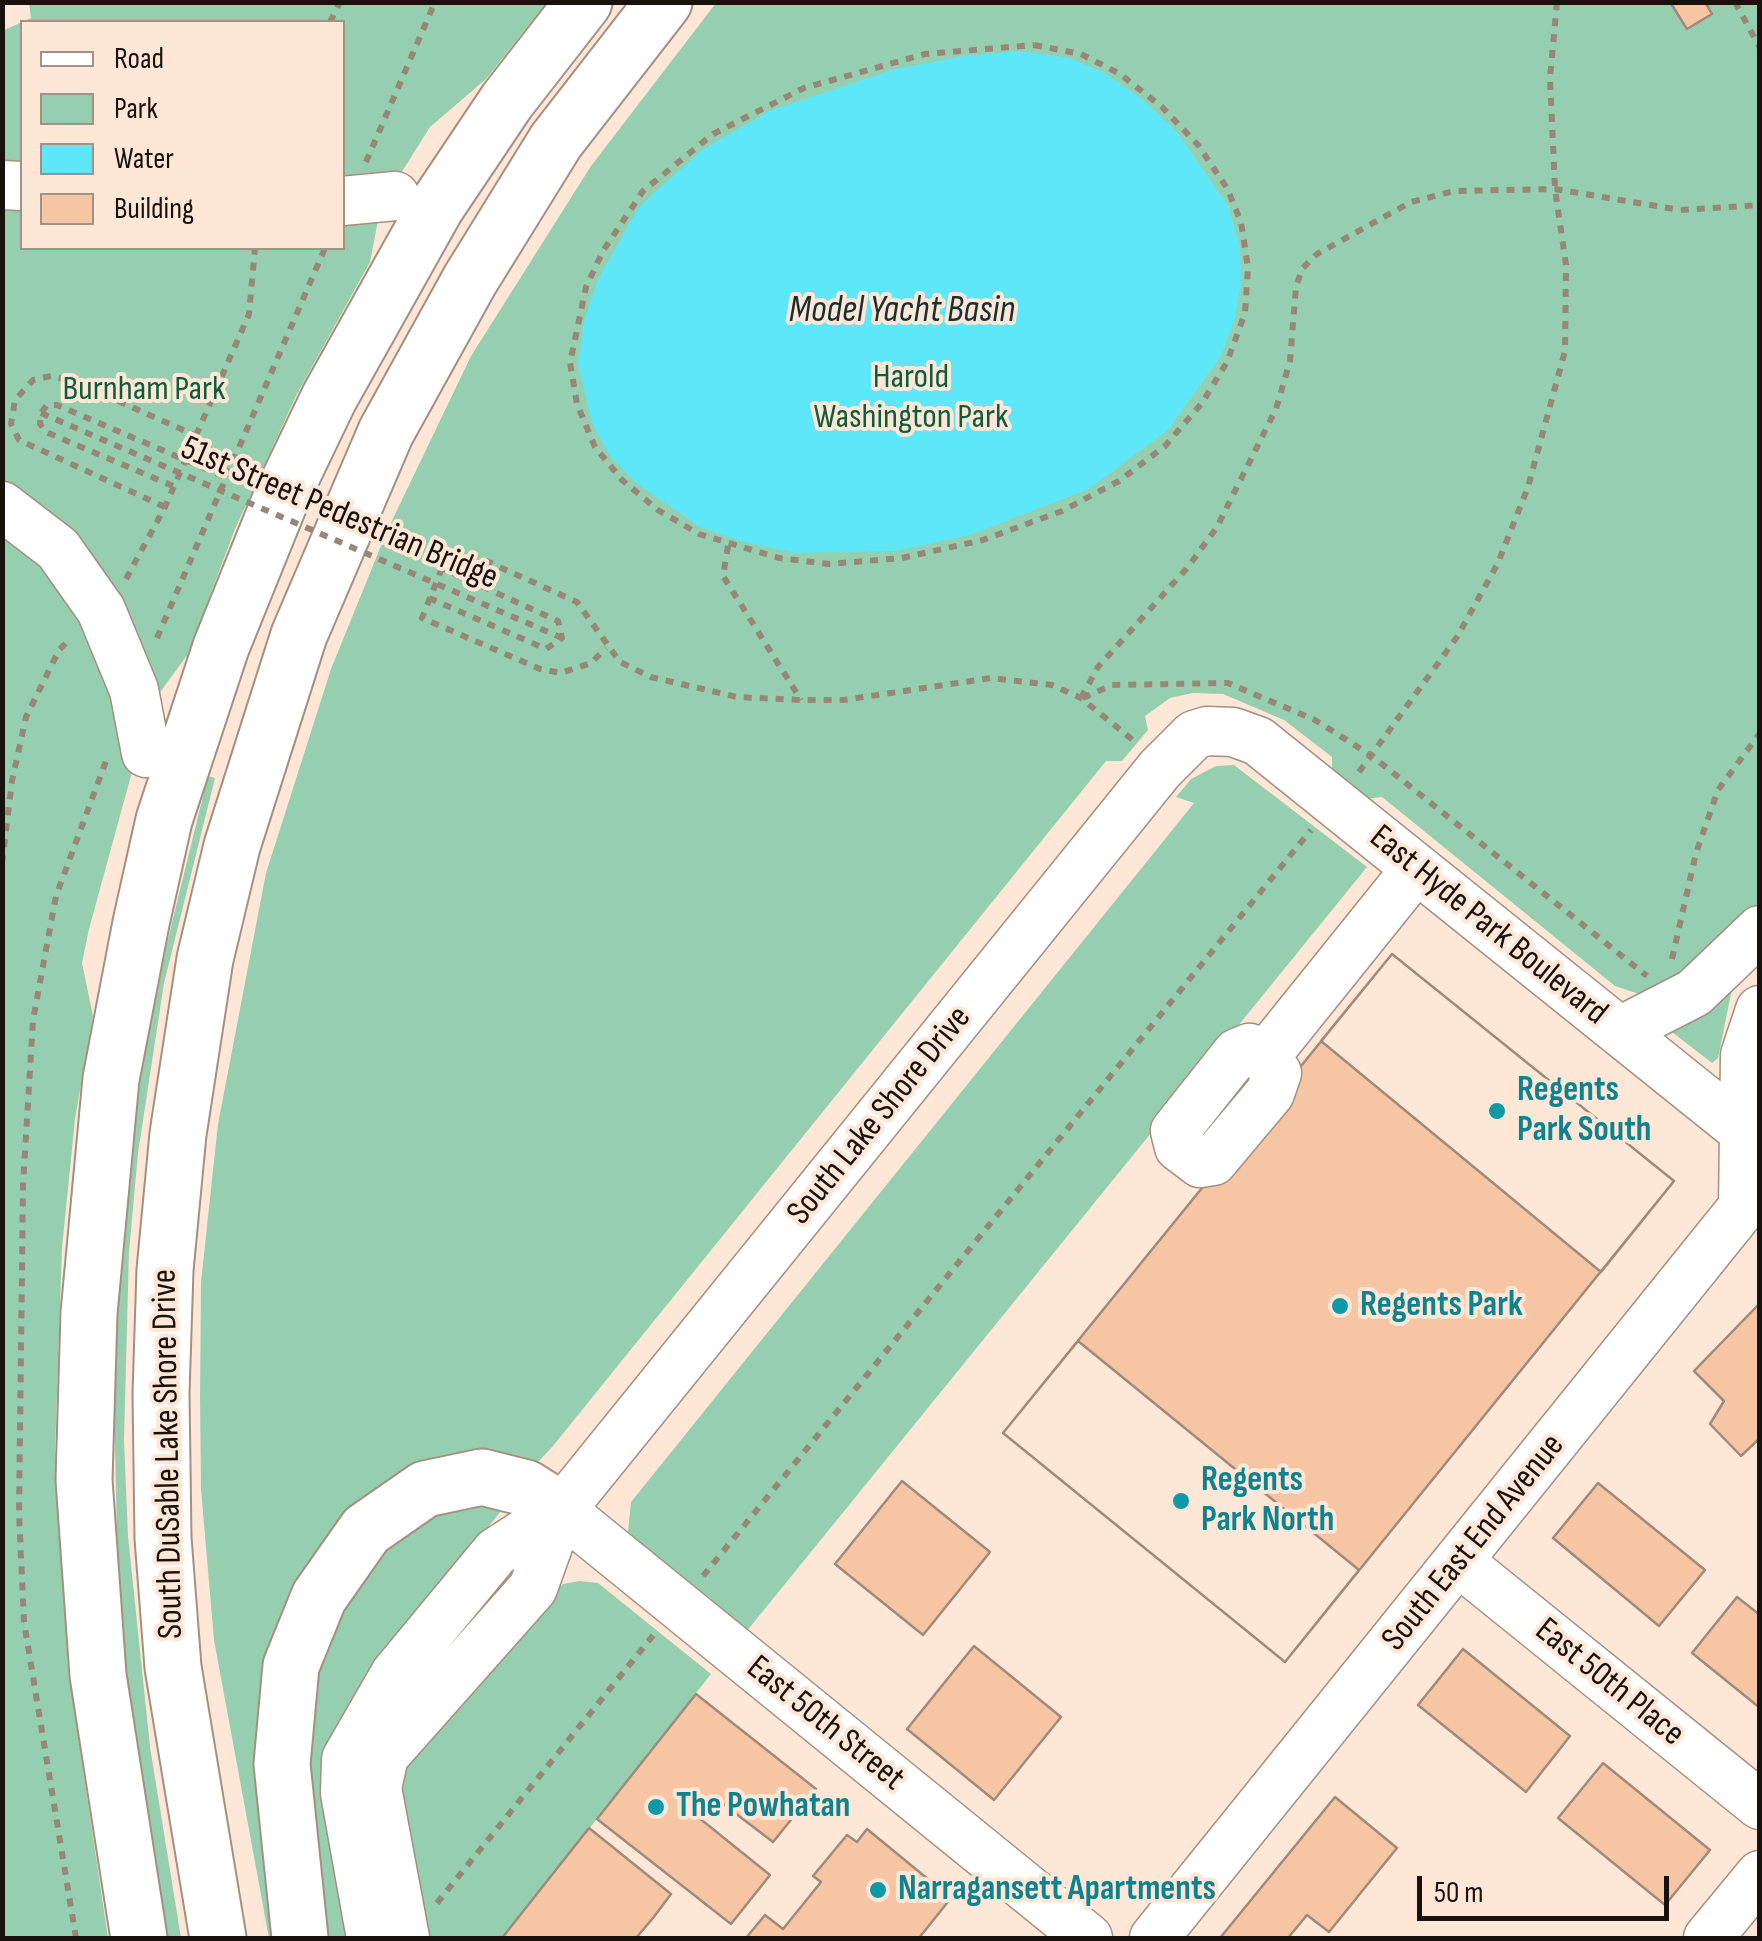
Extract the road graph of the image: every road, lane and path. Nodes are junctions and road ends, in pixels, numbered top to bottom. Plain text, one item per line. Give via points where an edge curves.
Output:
1 (434, 2) edge
2 (584, 2) edge
3 (664, 2) edge
4 (1556, 2) edge
5 (1735, 2) edge
6 (1760, 48) edge
7 (1555, 189) junction
8 (362, 199) edge
9 (1760, 205) edge
10 (255, 250) edge
11 (41, 413) junction
12 (197, 436) junction
13 (187, 457) junction
14 (226, 476) dead end
15 (173, 486) junction
16 (2, 506) edge
17 (165, 507) junction
18 (728, 546) junction
19 (442, 568) junction
20 (429, 598) junction
21 (101, 610) junction
22 (562, 638) junction
23 (606, 648) junction
24 (1082, 698) junction
25 (801, 700) junction
26 (1207, 731) joint
27 (1760, 733) edge
28 (1136, 744) dead end
29 (146, 753) dead end
30 (1372, 756) dead end
31 (1315, 826) dead end
32 (2, 864) edge
33 (1416, 869) junction
34 (1760, 930) edge
35 (1668, 972) dead end
36 (1760, 1010) edge
37 (1620, 1030) junction
38 (1264, 1058) dead end
39 (1751, 1137) edge
40 (561, 1510) junction
41 (1459, 1562) junction
42 (692, 1587) dead end
43 (656, 1632) dead end
44 (405, 1701) junction
45 (1760, 1805) edge
46 (1760, 1875) edge
47 (417, 1925) edge
48 (139, 1938) edge
49 (218, 1938) edge
50 (300, 1938) edge
51 (371, 1938) edge
52 (1088, 1938) edge
53 (1154, 1938) edge
54 (1708, 1938) edge

1 - 8 path
2 - 48 highway, South DuSable Lake Shore Drive via 436,206 329,398 234,611 156,854 111,1080 89,1312 84,1480 98,1675
3 - 49 highway, South DuSable Lake Shore Drive via 556,141 386,432 299,636 232,846 204,960 165,1270 163,1538 173,1667
4 - 7 path via 1550,78
5 - 6 path
7 - 9 path via 1680,210
7 - 24 path via 1454,191 1411,202 1317,254 1302,270 1276,409 1242,479 1198,553 1098,667
7 - 30 path via 1566,265 1564,351 1528,487 1498,563 1457,636
10 - 12 path via 249,314
11 - 13 path, 51st Street Pedestrian Bridge via 57,405
11 - 15 path, 51st Street Pedestrian Bridge via 46,432
11 - 22 path, 51st Street Pedestrian Bridge, bridge
12 - 13 path
12 - 17 path via 51,376 33,380 15,400 11,424 19,440
13 - 14 path, 51st Street Pedestrian Bridge
13 - 15 path
15 - 17 path
16 - 21 street via 58,549
17 - 21 path via 142,556
18 - 18 path via 658,510 622,480 595,447 570,363 586,288 603,251 644,192 675,163 713,134 804,88 924,54 980,46 1034,45 1081,54 1120,74 1198,145 1241,222 1245,313 1202,404 1165,446 1062,511 982,540 902,558 829,564
18 - 25 path via 723,576
19 - 20 path
19 - 22 path, 51st Street Pedestrian Bridge via 558,621
19 - 23 path via 452,546 577,602
20 - 22 path, 51st Street Pedestrian Bridge via 546,648
20 - 23 path via 422,618 540,669 561,673 591,663
21 - 29 street via 134,690
21 - 32 path via 59,650 26,717
23 - 25 path via 651,677 738,697
24 - 25 path via 1052,685 991,678
24 - 28 path
26 - 33 street, East Hyde Park Boulevard via 1258,741
26 - 40 street, South Lake Shore Drive via 1160,769
27 - 35 path via 1718,790
31 - 42 path
33 - 37 street, East Hyde Park Boulevard
33 - 38 street
34 - 37 street via 1694,994
36 - 39 street, South East End Avenue via 1745,1055
37 - 39 street, East Hyde Park Boulevard
39 - 41 street, South East End Avenue via 1743,1207
40 - 44 street, South Lake Shore Drive via 533,1588
40 - 50 highway via 526,1488 482,1477 425,1489 366,1530 320,1596 291,1666 282,1764
40 - 52 street, East 50th Street
41 - 45 street, East 50th Place
41 - 53 street, South East End Avenue
43 - 47 path
44 - 47 street via 377,1788
44 - 51 street via 360,1728 346,1759 344,1793
46 - 54 street

